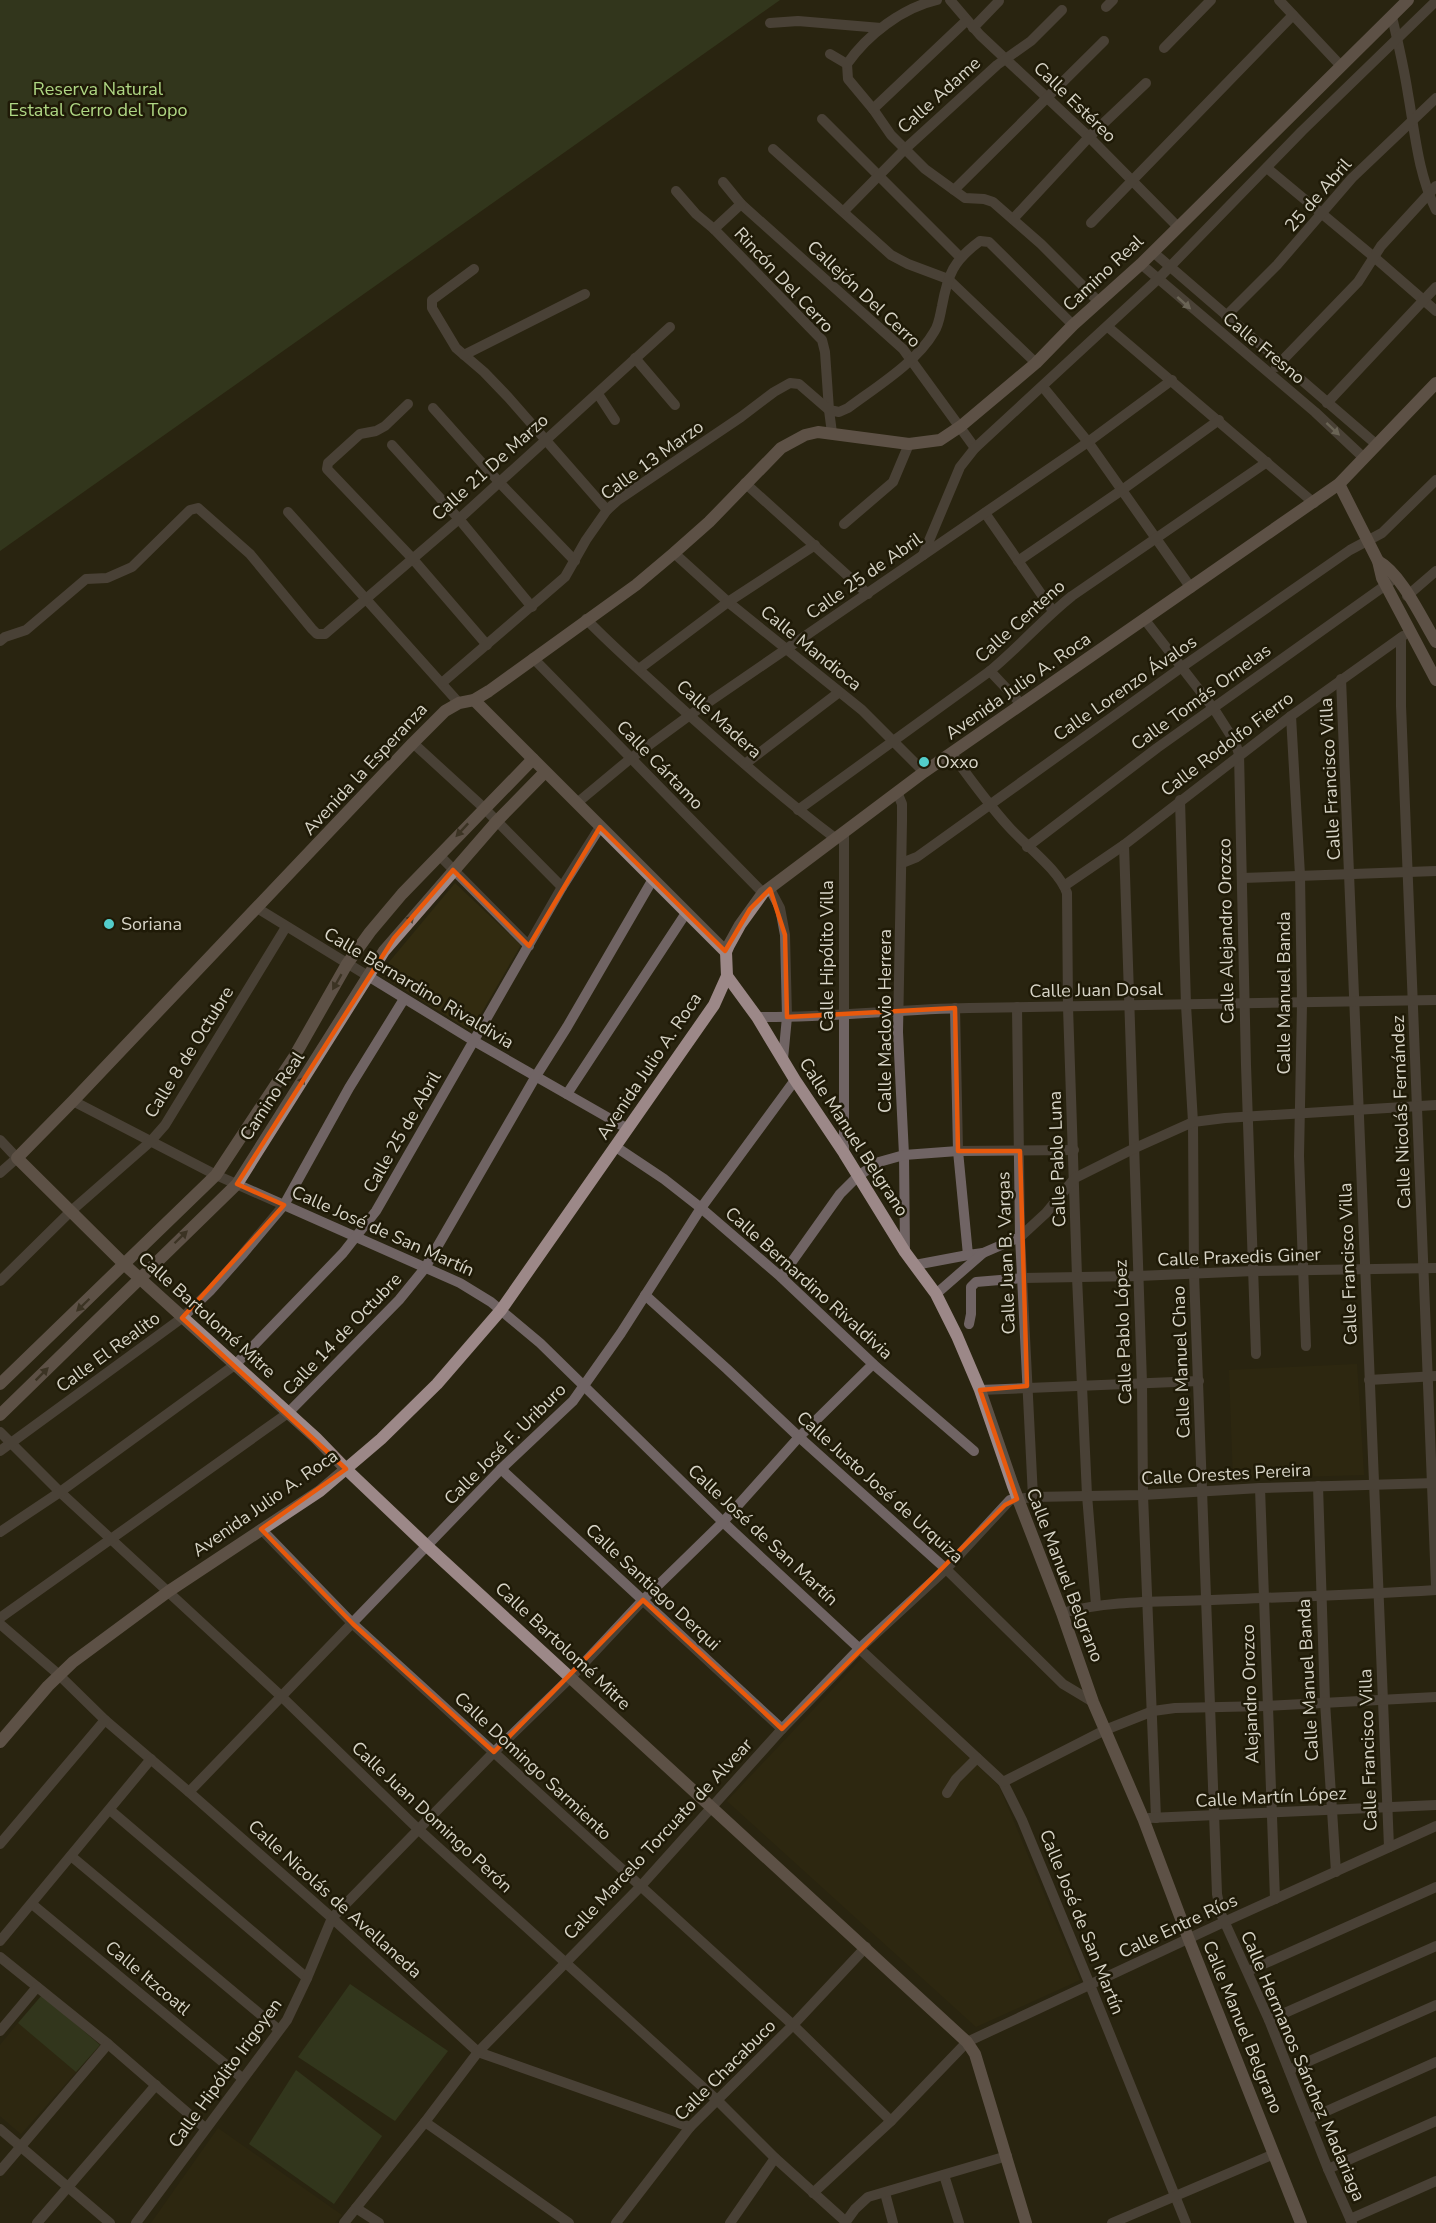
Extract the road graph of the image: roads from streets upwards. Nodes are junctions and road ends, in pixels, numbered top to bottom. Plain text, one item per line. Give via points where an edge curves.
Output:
1 (937, 0) edge
2 (950, 0) edge
3 (1211, 0) edge
4 (1279, 0) edge
5 (999, 1) edge
6 (1404, 1) edge
7 (1436, 1) edge
8 (1062, 10) dead end
9 (1293, 15) junction
10 (1392, 16) junction
11 (770, 23) dead end
12 (970, 24) junction
13 (881, 28) junction
14 (1397, 39) junction
15 (1104, 41) dead end
16 (1164, 48) dead end
17 (830, 54) dead end
18 (1006, 58) junction
19 (847, 64) junction
20 (1341, 66) junction
21 (1146, 83) dead end
22 (1048, 98) junction
23 (1436, 98) edge
24 (873, 109) junction
25 (822, 119) dead end
26 (1413, 120) junction
27 (1089, 137) junction
28 (773, 148) dead end
29 (905, 149) junction
30 (1267, 168) junction
31 (879, 178) junction
32 (1132, 181) junction
33 (723, 182) dead end
34 (954, 190) junction
35 (1432, 190) edge
36 (676, 191) dead end
37 (741, 204) junction
38 (1436, 210) edge
39 (844, 211) junction
40 (1321, 213) junction
41 (1013, 219) junction
42 (1091, 223) dead end
43 (1178, 227) junction
44 (714, 229) junction
45 (1153, 252) junction
46 (1374, 256) junction
47 (960, 257) junction
48 (1141, 264) junction
49 (1171, 266) junction
50 (474, 269) dead end
51 (948, 279) junction
52 (1158, 279) junction
53 (1436, 286) edge
54 (585, 294) dead end
55 (1424, 300) junction
56 (1098, 302) junction
57 (1436, 311) edge
58 (1226, 316) junction
59 (1072, 325) junction
60 (670, 327) dead end
61 (1108, 327) junction
62 (464, 356) junction
63 (635, 358) junction
64 (911, 359) junction
65 (1280, 362) junction
66 (1036, 363) junction
67 (1270, 374) junction
68 (1172, 380) junction
69 (1436, 383) edge
70 (1043, 387) junction
71 (598, 394) junction
72 (1327, 403) junction
73 (408, 404) dead end
74 (675, 405) dead end
75 (433, 408) dead end
76 (829, 410) junction
77 (615, 420) dead end
78 (1219, 420) junction
79 (961, 426) junction
80 (832, 433) junction
81 (544, 440) junction
82 (1088, 442) junction
83 (909, 444) junction
84 (392, 445) dead end
85 (1377, 445) junction
86 (975, 448) junction
87 (1364, 458) junction
88 (1267, 462) junction
89 (1436, 480) edge
90 (499, 482) junction
91 (745, 483) junction
92 (1339, 484) junction
93 (1122, 490) junction
94 (1314, 503) junction
95 (607, 510) junction
96 (288, 512) dead end
97 (985, 513) junction
98 (459, 519) junction
99 (844, 524) dead end
100 (1156, 538) junction
101 (1368, 541) junction
102 (815, 545) junction
103 (674, 553) junction
104 (923, 555) junction
105 (412, 558) junction
106 (575, 561) junction
107 (1018, 561) junction
108 (1378, 561) junction
109 (1436, 571) edge
110 (1396, 576) junction
111 (1386, 586) junction
112 (1191, 588) junction
113 (868, 594) junction
114 (1407, 596) junction
115 (366, 599) junction
116 (728, 602) junction
117 (532, 607) junction
118 (1053, 611) junction
119 (586, 619) junction
120 (1145, 620) junction
121 (1406, 635) junction
122 (0, 641) edge
123 (1436, 642) edge
124 (487, 645) junction
125 (788, 649) junction
126 (533, 658) junction
127 (1182, 667) junction
128 (639, 669) junction
129 (990, 671) junction
130 (1435, 673) edge
131 (1341, 679) junction
132 (443, 682) junction
133 (838, 693) junction
134 (474, 700) junction
135 (459, 703) junction
136 (1022, 705) junction
137 (1214, 710) junction
138 (690, 715) junction
139 (1291, 716) junction
140 (894, 740) junction
141 (413, 743) junction
142 (952, 754) junction
143 (1239, 754) junction
144 (533, 759) junction
145 (630, 759) junction
146 (745, 764) junction
147 (545, 772) junction
148 (924, 772) junction
149 (897, 792) junction
150 (1180, 800) junction
151 (577, 803) junction
152 (990, 805) junction
153 (484, 808) junction
154 (798, 810) junction
155 (496, 821) junction
156 (600, 827) junction
157 (840, 835) junction
158 (1124, 845) junction
159 (1027, 847) junction
160 (439, 855) junction
161 (902, 863) junction
162 (453, 870) junction
163 (1408, 871) junction
164 (1436, 871) edge
165 (1300, 875) junction
166 (1351, 875) junction
167 (1242, 878) junction
168 (653, 879) junction
169 (1064, 886) junction
170 (562, 887) junction
171 (767, 891) junction
172 (257, 908) junction
173 (686, 913) junction
174 (286, 927) junction
175 (529, 946) junction
176 (726, 952) junction
177 (347, 964) junction
178 (727, 976) junction
179 (366, 977) junction
180 (404, 999) junction
181 (1414, 1000) junction
182 (1436, 1000) edge
183 (1353, 1002) junction
184 (1302, 1004) junction
185 (1186, 1005) junction
186 (1245, 1005) junction
187 (1068, 1006) junction
188 (1131, 1006) junction
189 (1017, 1007) junction
190 (955, 1008) junction
191 (899, 1010) junction
192 (843, 1014) junction
193 (757, 1017) junction
194 (787, 1017) junction
195 (474, 1041) junction
196 (783, 1059) junction
197 (536, 1076) junction
198 (795, 1080) junction
199 (567, 1094) junction
200 (74, 1101) junction
201 (1436, 1105) edge
202 (1418, 1106) junction
203 (1359, 1110) junction
204 (1300, 1114) junction
205 (1248, 1118) junction
206 (1193, 1122) junction
207 (628, 1128) junction
208 (0, 1140) edge
209 (150, 1142) junction
210 (616, 1147) junction
211 (1135, 1148) junction
212 (1074, 1150) junction
213 (958, 1151) junction
214 (1020, 1151) junction
215 (843, 1153) junction
216 (904, 1155) junction
217 (17, 1158) junction
218 (0, 1173) edge
219 (216, 1175) junction
220 (858, 1176) junction
221 (1075, 1178) junction
222 (237, 1184) junction
223 (284, 1205) junction
224 (701, 1208) junction
225 (70, 1212) junction
226 (1020, 1237) junction
227 (356, 1238) junction
228 (905, 1252) junction
229 (984, 1253) junction
230 (968, 1256) junction
231 (125, 1264) junction
232 (915, 1265) junction
233 (425, 1268) junction
234 (1424, 1268) junction
235 (1436, 1268) edge
236 (1254, 1271) junction
237 (1305, 1271) junction
238 (1364, 1271) junction
239 (1194, 1274) junction
240 (1138, 1276) junction
241 (780, 1277) junction
242 (1077, 1277) junction
243 (139, 1278) junction
244 (1023, 1278) junction
245 (0, 1281) edge
246 (936, 1294) junction
247 (645, 1295) junction
248 (501, 1310) junction
249 (182, 1318) junction
250 (969, 1324) dead end
251 (1306, 1346) dead end
252 (1256, 1354) dead end
253 (236, 1364) junction
254 (873, 1364) junction
255 (1432, 1376) edge
256 (1369, 1380) junction
257 (1199, 1381) junction
258 (1142, 1383) junction
259 (0, 1384) edge
260 (1081, 1384) junction
261 (584, 1386) junction
262 (1027, 1386) junction
263 (980, 1390) junction
264 (288, 1413) junction
265 (0, 1415) edge
266 (0, 1432) edge
267 (799, 1437) junction
268 (10, 1443) junction
269 (0, 1451) edge
270 (974, 1451) dead end
271 (346, 1469) junction
272 (501, 1469) junction
273 (1434, 1484) edge
274 (1374, 1485) junction
275 (1318, 1486) junction
276 (1260, 1488) junction
277 (1202, 1490) junction
278 (60, 1492) junction
279 (1143, 1495) junction
280 (1087, 1496) junction
281 (1034, 1497) junction
282 (1017, 1499) junction
283 (723, 1522) junction
284 (261, 1528) junction
285 (0, 1532) edge
286 (113, 1540) junction
287 (427, 1546) junction
288 (946, 1569) junction
289 (1436, 1586) edge
290 (1436, 1590) edge
291 (169, 1591) junction
292 (1379, 1594) junction
293 (1264, 1597) junction
294 (1321, 1597) junction
295 (643, 1600) junction
296 (1206, 1600) junction
297 (1147, 1602) junction
298 (1096, 1605) junction
299 (1062, 1613) junction
300 (0, 1618) edge
301 (0, 1624) edge
302 (353, 1624) junction
303 (860, 1648) junction
304 (58, 1674) junction
305 (570, 1678) junction
306 (1436, 1696) edge
307 (282, 1697) junction
308 (1382, 1699) junction
309 (1093, 1702) junction
310 (1325, 1702) junction
311 (1267, 1706) junction
312 (1209, 1707) junction
313 (1152, 1711) junction
314 (105, 1720) junction
315 (782, 1729) junction
316 (1105, 1730) junction
317 (0, 1742) edge
318 (494, 1752) junction
319 (977, 1758) junction
320 (151, 1759) junction
321 (1003, 1782) junction
322 (189, 1792) junction
323 (947, 1793) dead end
324 (1436, 1805) edge
325 (712, 1807) junction
326 (1387, 1808) junction
327 (110, 1810) junction
328 (1331, 1811) junction
329 (1270, 1814) junction
330 (1214, 1816) junction
331 (1149, 1818) junction
332 (1436, 1826) edge
333 (418, 1829) junction
334 (0, 1844) edge
335 (1389, 1848) junction
336 (71, 1856) junction
337 (1336, 1872) junction
338 (640, 1887) junction
339 (1436, 1887) edge
340 (1275, 1899) junction
341 (32, 1904) junction
342 (332, 1918) junction
343 (1224, 1922) junction
344 (1189, 1940) junction
345 (0, 1941) edge
346 (1436, 1946) edge
347 (866, 1947) junction
348 (0, 1957) edge
349 (565, 1962) junction
350 (1248, 1971) junction
351 (308, 1978) junction
352 (1090, 1985) junction
353 (37, 1987) junction
354 (1436, 2005) edge
355 (1269, 2020) junction
356 (793, 2025) junction
357 (279, 2030) junction
358 (0, 2031) edge
359 (967, 2042) junction
360 (108, 2044) junction
361 (478, 2052) junction
362 (1436, 2062) edge
363 (1289, 2070) junction
364 (242, 2078) junction
365 (156, 2085) junction
366 (717, 2100) junction
367 (1309, 2119) junction
368 (891, 2121) junction
369 (1436, 2121) edge
370 (425, 2122) junction
371 (690, 2127) junction
372 (205, 2128) junction
373 (0, 2129) edge
374 (22, 2146) junction
375 (1274, 2154) junction
376 (1007, 2156) junction
377 (775, 2158) junction
378 (1328, 2169) junction
379 (0, 2171) edge
380 (944, 2175) junction
381 (1436, 2181) edge
382 (68, 2188) junction
383 (813, 2193) junction
384 (885, 2193) junction
385 (1175, 2196) junction
386 (356, 2208) junction
387 (1351, 2221) edge
388 (845, 2222) edge
389 (37, 2223) edge
390 (110, 2223) edge
391 (136, 2223) edge
392 (344, 2223) edge
393 (379, 2223) edge
394 (568, 2223) edge
395 (616, 2223) edge
396 (730, 2223) edge
397 (893, 2223) edge
398 (958, 2223) edge
399 (1026, 2223) edge
400 (1112, 2223) edge
401 (1186, 2223) edge
402 (1301, 2223) edge

1 - 13 street via 916,7
2 - 12 street, Calle Estéreo
3 - 16 street
4 - 9 street
5 - 12 street
6 - 10 street, Camino Real
7 - 14 street
8 - 18 street, Calle Adame via 1032,41
9 - 20 street
9 - 32 street
10 - 14 street
10 - 20 street, Camino Real
11 - 13 street via 798,21
12 - 18 street, Calle Estéreo
12 - 24 street
13 - 19 street
14 - 26 street
14 - 30 street
15 - 22 street
17 - 19 street
18 - 22 street, Calle Estéreo
18 - 29 street, Calle Adame
19 - 24 street via 848,79
20 - 43 street, Camino Real
21 - 27 street
22 - 27 street, Calle Estéreo
22 - 34 street
23 - 26 street, 25 de Abril
24 - 29 street
25 - 31 street
26 - 35 street via 1418,156
26 - 40 street, 25 de Abril
27 - 32 street, Calle Estéreo
27 - 41 street
28 - 39 street
29 - 31 street, Calle Adame
29 - 34 street
30 - 40 street
30 - 49 street
31 - 39 street, Calle Adame
31 - 47 street
32 - 42 street
32 - 43 street, Calle Estéreo
33 - 37 street, Callejón Del Cerro
34 - 41 street via 968,199 993,202
35 - 38 street
35 - 46 street
36 - 44 street, Rincón Del Cerro
37 - 44 street
37 - 64 street, Callejón Del Cerro
39 - 51 street via 891,255
40 - 46 street
40 - 58 street, 25 de Abril
41 - 56 street
43 - 45 street, Camino Real
44 - 76 street, Rincón Del Cerro via 822,340
45 - 48 street, Camino Real
45 - 49 street, Calle Fresno
46 - 55 street
46 - 65 street via 1358,282
47 - 51 street
47 - 59 street via 982,240 989,242
48 - 52 street, Calle Fresno
48 - 56 street, Camino Real
49 - 52 street
49 - 58 street, Calle Fresno
50 - 62 street via 432,300 441,325
51 - 64 street via 937,326
51 - 66 street
52 - 61 street
52 -> 67 street, Calle Fresno
53 - 55 street
54 - 62 street
55 - 57 street
55 - 72 street
56 - 59 street, Camino Real
58 - 65 street, Calle Fresno
59 - 66 street, Camino Real
60 - 63 street, Calle 21 De Marzo
61 - 68 street
61 - 70 street
62 - 81 street via 492,380
63 - 71 street, Calle 21 De Marzo
63 - 74 street
64 - 76 street via 848,408 839,412
64 - 79 street, Callejón Del Cerro
65 - 67 street
65 - 72 street, Calle Fresno
66 - 79 street, Camino Real
67 -> 87 street, Calle Fresno
68 - 78 street
68 - 82 street, Calle 25 de Abril
69 - 85 street, Avenida Julio A. Roca
70 - 82 street
70 - 86 street
71 - 77 street
71 - 81 street, Calle 21 De Marzo
72 - 85 street, Calle Fresno
73 - 105 street via 385,426 360,434 327,465 328,471
75 - 90 street
76 - 80 street
76 - 95 street, Calle 13 Marzo via 795,383 774,392
78 - 88 street
78 - 93 street
79 - 83 street, Camino Real via 940,440
79 - 86 street, Callejón Del Cerro
80 - 83 street, Camino Real
80 - 91 street, Avenida la Esperanza via 818,432 793,440
81 - 90 street, Calle 21 De Marzo
81 - 95 street
82 - 93 street
82 - 97 street, Calle 25 de Abril
83 - 99 street via 893,482
84 - 98 street
85 - 87 street, Avenida Julio A. Roca
86 - 104 street via 960,467
87 - 92 street, Avenida Julio A. Roca
88 - 94 street
88 - 100 street, Calle Centeno
89 - 101 street, Calle Lorenzo Ávalos via 1382,533
90 - 98 street, Calle 21 De Marzo
90 - 106 street
91 - 102 street
91 - 103 street, Avenida la Esperanza
92 - 94 street, Avenida Julio A. Roca
92 - 101 street
93 - 100 street
93 - 107 street
94 - 112 street, Avenida Julio A. Roca
95 - 106 street, Calle 13 Marzo
96 - 115 street
97 - 104 street, Calle 25 de Abril
97 - 107 street
98 - 105 street, Calle 21 De Marzo
98 - 117 street
100 - 112 street
100 - 118 street, Calle Centeno
101 - 108 street
101 - 127 street, Calle Lorenzo Ávalos
102 - 113 street
102 - 116 street
103 - 116 street, Calle Mandioca
103 - 119 street, Avenida la Esperanza
104 - 113 street, Calle 25 de Abril
105 - 115 street, Calle 21 De Marzo
105 - 124 street
106 - 117 street, Calle 13 Marzo via 565,577
107 - 118 street
108 - 110 street
108 - 111 street
109 - 114 street
110 - 111 street, Calle Tomás Ornelas
110 - 114 street
111 - 121 street
111 - 137 street, Calle Tomás Ornelas
112 - 120 street, Avenida Julio A. Roca
113 - 125 street, Calle 25 de Abril
114 - 123 street
115 - 122 street, Calle 21 De Marzo via 331,630 317,633 250,554 198,508 190,510 132,567 107,578 86,579 26,630
115 - 132 street
116 - 125 street, Calle Mandioca
116 - 128 street
117 - 124 street, Calle 13 Marzo
118 - 129 street, Calle Centeno
119 - 126 street, Avenida la Esperanza
119 - 128 street, Calle Madera
120 - 127 street, Calle Alejandro Orozco
120 - 136 street, Avenida Julio A. Roca
121 - 130 street
121 - 131 street, Calle Rodolfo Fierro
121 - 163 street, Calle Nicolás Fernández
124 - 132 street, Calle 13 Marzo
125 - 133 street, Calle Mandioca
125 - 138 street, Calle 25 de Abril
126 - 134 street, Avenida la Esperanza
126 - 145 street, Calle Cártamo
127 - 137 street, Calle Alejandro Orozco
127 - 152 street, Calle Lorenzo Ávalos
128 - 138 street, Calle Madera
129 - 136 street
129 - 140 street, Calle Centeno
131 - 139 street, Calle Rodolfo Fierro
131 - 166 street, Calle Francisco Villa
132 - 135 street
133 - 140 street, Calle Mandioca
133 - 146 street
134 - 135 street, Avenida la Esperanza
134 - 144 street
135 - 141 street, Avenida la Esperanza
136 - 142 street, Avenida Julio A. Roca
137 - 143 street, Calle Alejandro Orozco
137 - 159 street, Calle Tomás Ornelas via 1157,748
138 - 145 street, Calle 25 de Abril
138 - 146 street, Calle Madera
139 - 143 street, Calle Rodolfo Fierro
139 - 165 street, Calle Manuel Banda
140 - 148 street, Calle Mandioca
140 - 154 street, Calle Centeno
141 - 153 street
141 - 172 street, Avenida la Esperanza
142 - 148 street, Avenida Julio A. Roca
142 - 152 street
143 - 150 street, Calle Rodolfo Fierro
143 - 167 street, Calle Alejandro Orozco
144 - 147 street
144 - 153 street, Camino Real
145 - 151 street, Calle 25 de Abril
145 - 171 street, Calle Cártamo
146 - 154 street, Calle Madera
147 - 151 street
147 - 155 street, Camino Real
148 - 149 street, Avenida Julio A. Roca
149 - 157 street, Avenida Julio A. Roca
149 - 161 street, Calle Maclovio Herrera via 902,804
150 - 158 street, Calle Rodolfo Fierro
150 - 185 street, Calle Manuel Chao
151 - 156 street
152 - 159 street
152 - 161 street, Calle Lorenzo Ávalos via 917,857
153 - 155 street
153 -> 160 street, Camino Real
154 - 157 street, Calle Madera
155 - 162 street, Camino Real
155 - 170 street
156 - 168 street
156 - 170 street, Calle 25 de Abril
157 - 171 street, Avenida Julio A. Roca
157 - 192 street, Calle Hipólito Villa
158 - 169 street, Calle Rodolfo Fierro
158 - 188 street, Calle Pablo López
159 - 169 street
160 - 162 street
160 - 177 street, Camino Real via 385,914
161 - 191 street, Calle Maclovio Herrera
162 - 175 street
179 -> 162 street, Camino Real
163 - 164 street
163 - 166 street
163 - 181 street, Calle Nicolás Fernández
165 - 166 street
165 - 167 street
165 - 184 street, Calle Manuel Banda
166 - 183 street, Calle Francisco Villa
167 - 186 street, Calle Alejandro Orozco
168 - 173 street
168 - 197 street, Calle 14 de Octubre
169 - 187 street, Calle Pablo Luna via 1068,907
170 - 175 street, Calle 25 de Abril
171 - 176 street, Avenida Julio A. Roca via 740,925
171 - 194 street via 780,908 785,935
172 - 174 street, Calle Bernardino Rivaldivia
172 - 200 street, Avenida la Esperanza
173 - 176 street
173 - 199 street
174 - 177 street, Calle Bernardino Rivaldivia
174 - 209 street, Calle 8 de Octubre via 174,1112
175 - 195 street, Calle 25 de Abril
176 - 178 street, Avenida Julio A. Roca
177 - 179 street, Calle Bernardino Rivaldivia
177 -> 219 street, Camino Real via 294,1057
178 - 193 street, Calle Manuel Belgrano
178 - 207 street, Avenida Julio A. Roca via 714,1005
179 - 180 street, Calle Bernardino Rivaldivia
222 -> 179 street, Camino Real
180 - 195 street, Calle Bernardino Rivaldivia
180 - 223 street, Calle El Realito
181 - 182 street, Calle Juan Dosal
181 - 183 street, Calle Juan Dosal
181 - 202 street, Calle Nicolás Fernández
183 - 184 street, Calle Juan Dosal
183 - 203 street, Calle Francisco Villa
184 - 186 street, Calle Juan Dosal
184 - 204 street, Calle Manuel Banda
185 - 186 street, Calle Juan Dosal
185 - 188 street, Calle Juan Dosal
185 - 206 street, Calle Manuel Chao
186 - 205 street, Calle Alejandro Orozco
187 - 188 street, Calle Juan Dosal
187 - 189 street, Calle Juan Dosal
187 - 212 street, Calle Pablo Luna
188 - 211 street, Calle Pablo López
189 - 190 street, Calle Juan Dosal
189 - 214 street, Calle Juan B. Vargas
190 - 191 street, Calle Juan Dosal
190 - 213 street
191 - 192 street, Calle Juan Dosal
191 - 216 street, Calle Maclovio Herrera
192 - 194 street, Calle Juan Dosal
192 - 215 street, Calle Hipólito Villa
193 - 194 street, Calle Juan Dosal
193 - 196 street, Calle Manuel Belgrano
194 - 196 street
195 - 197 street, Calle Bernardino Rivaldivia
195 - 227 street, Calle 25 de Abril via 376,1211
196 - 198 street, Calle Manuel Belgrano
197 - 199 street, Calle Bernardino Rivaldivia
197 - 233 street, Calle 14 de Octubre
198 - 215 street, Calle Manuel Belgrano
198 - 224 street, Calle José F. Uriburo
199 - 207 street, Calle Bernardino Rivaldivia
200 - 209 street, Calle José de San Martín
200 - 217 street, Avenida la Esperanza
201 - 202 street
202 - 203 street
202 - 234 street, Calle Nicolás Fernández
203 - 204 street
203 - 238 street, Calle Francisco Villa
204 - 205 street
204 - 237 street, Calle Manuel Banda
205 - 206 street
205 - 236 street, Calle Alejandro Orozco
206 - 211 street
206 - 239 street, Calle Manuel Chao
207 - 210 street, Avenida Julio A. Roca
208 - 217 street, Calle Bartolomé Mitre
209 - 219 street, Calle José de San Martín
209 - 225 street, Calle 8 de Octubre
210 - 224 street, Calle Bernardino Rivaldivia
210 - 248 street, Avenida Julio A. Roca
211 - 221 street
211 - 240 street, Calle Pablo López
212 - 214 street
212 - 221 street, Calle Pablo Luna
213 - 214 street
213 - 216 street
213 - 230 street
214 - 226 street, Calle Juan B. Vargas
215 - 220 street, Calle Manuel Belgrano
216 - 220 street via 879,1162
216 - 228 street, Calle Maclovio Herrera
217 - 218 street, Avenida la Esperanza
217 - 225 street, Calle Bartolomé Mitre
219 - 222 street, Calle José de San Martín
219 - 231 street, Camino Real
220 - 228 street, Calle Manuel Belgrano
220 - 241 street via 840,1194
221 - 226 street
221 - 242 street, Calle Pablo Luna
222 - 223 street, Calle José de San Martín
243 -> 222 street, Camino Real
223 - 227 street, Calle José de San Martín
223 - 249 street, Calle El Realito
224 - 241 street, Calle Bernardino Rivaldivia
224 - 247 street, Calle José F. Uriburo
225 - 231 street, Calle Bartolomé Mitre
225 - 245 street, Calle 8 de Octubre
226 - 229 street
226 - 244 street, Calle Juan B. Vargas
227 - 233 street, Calle José de San Martín
227 - 253 street, Calle 25 de Abril
228 - 232 street, Calle Manuel Belgrano
229 - 230 street
229 - 246 street
230 - 232 street
231 - 243 street, Calle Bartolomé Mitre
231 -> 259 street, Camino Real
232 - 246 street, Calle Manuel Belgrano
233 - 248 street, Calle José de San Martín via 475,1292
233 - 264 street, Calle 14 de Octubre via 399,1300
234 - 235 street, Calle Praxedis Giner
234 - 238 street, Calle Praxedis Giner
234 - 255 street, Calle Nicolás Fernández
236 - 237 street, Calle Praxedis Giner
236 - 239 street, Calle Praxedis Giner
236 - 252 street
237 - 238 street, Calle Praxedis Giner
237 - 251 street, Calle Manuel Banda
238 - 256 street, Calle Francisco Villa
239 - 240 street, Calle Praxedis Giner
239 - 257 street, Calle Manuel Chao
240 - 242 street, Calle Praxedis Giner
240 - 258 street, Calle Pablo López
241 - 254 street, Calle Bernardino Rivaldivia
242 - 244 street, Calle Praxedis Giner
242 - 260 street, Calle Pablo Luna
243 - 249 street, Calle Bartolomé Mitre
265 -> 243 street, Camino Real
244 - 250 street, Calle Praxedis Giner via 972,1285
244 - 262 street, Calle Juan B. Vargas
246 - 263 street, Calle Manuel Belgrano
247 - 261 street, Calle José F. Uriburo
247 - 267 street, Calle Justo José de Urquiza
248 - 261 street, Calle José de San Martín
248 - 271 street, Avenida Julio A. Roca via 437,1384
249 - 253 street, Calle Bartolomé Mitre
249 - 268 street, Calle El Realito
253 - 264 street, Calle Bartolomé Mitre
253 - 278 street, Calle 25 de Abril
254 - 267 street, Calle Hipólito Irigoyen
254 - 270 street, Calle Bernardino Rivaldivia
255 - 256 street
255 - 273 street, Calle Nicolás Fernández
256 - 274 street, Calle Francisco Villa
257 - 258 street
257 - 277 street, Calle Manuel Chao
258 - 260 street
258 - 279 street, Calle Pablo López
260 - 262 street
260 - 280 street, Calle Pablo Luna
261 - 272 street, Calle José F. Uriburo via 561,1414
261 - 283 street, Calle José de San Martín
262 - 263 street
262 - 281 street, Calle Juan B. Vargas
263 - 282 street, Calle Manuel Belgrano
264 - 271 street, Calle Bartolomé Mitre
264 - 286 street, Calle 14 de Octubre
266 - 268 street, Calle Juan Domingo Perón
267 - 283 street, Calle Hipólito Irigoyen
267 - 288 street, Calle Justo José de Urquiza
268 - 269 street, Calle El Realito
268 - 278 street, Calle Juan Domingo Perón
271 - 284 street, Avenida Julio A. Roca via 320,1491
271 - 287 street, Calle Bartolomé Mitre
272 - 287 street, Calle José F. Uriburo
272 - 295 street, Calle Santiago Derqui
273 - 274 street, Calle Orestes Pereira
273 - 289 street, Calle Nicolás Fernández
274 - 275 street, Calle Orestes Pereira
274 - 292 street, Calle Francisco Villa
275 - 276 street, Calle Orestes Pereira
275 - 294 street, Calle Manuel Banda
276 - 277 street, Calle Orestes Pereira
276 - 293 street, Alejandro Orozco
277 - 279 street, Calle Orestes Pereira
277 - 296 street, Calle Manuel Chao
278 - 285 street, Calle 25 de Abril
278 - 286 street, Calle Juan Domingo Perón
279 - 280 street, Calle Orestes Pereira
279 - 297 street, Calle Pablo López
280 - 281 street, Calle Orestes Pereira
280 - 298 street, Calle Pablo Luna
281 - 282 street, Calle Orestes Pereira
282 - 288 street, Calle Marcelo Torcuato de Alvear via 1010,1500
282 - 299 street, Calle Manuel Belgrano
283 - 295 street, Calle Hipólito Irigoyen
283 - 303 street, Calle José de San Martín
284 - 291 street, Avenida Julio A. Roca
284 - 302 street, Calle Domingo Sarmiento
286 - 291 street, Calle Juan Domingo Perón
286 - 300 street, Calle 14 de Octubre
287 - 302 street, Calle José F. Uriburo
287 - 305 street, Calle Bartolomé Mitre
288 - 303 street, Calle Marcelo Torcuato de Alvear
288 - 309 street, Calle Justo José de Urquiza via 1063,1683
290 - 292 street
291 - 304 street, Avenida Julio A. Roca
291 - 307 street, Calle Juan Domingo Perón
292 - 294 street
292 - 308 street, Calle Francisco Villa
293 - 294 street
293 - 296 street
293 - 311 street, Alejandro Orozco
294 - 310 street, Calle Manuel Banda
295 - 305 street, Calle Hipólito Irigoyen
295 - 315 street, Calle Santiago Derqui
296 - 297 street
296 - 312 street, Calle Manuel Chao
297 - 298 street
297 - 313 street, Calle Pablo López
298 - 299 street
299 - 309 street, Calle Manuel Belgrano
301 - 304 street, Calle Nicolás de Avellaneda
302 - 307 street, Calle José F. Uriburo
302 - 318 street, Calle Domingo Sarmiento
303 - 315 street, Calle Marcelo Torcuato de Alvear
303 - 319 street, Calle José de San Martín
304 - 314 street, Calle Nicolás de Avellaneda
304 - 317 street, Avenida Julio A. Roca
305 - 318 street, Calle Hipólito Irigoyen
305 - 325 street, Calle Bartolomé Mitre
306 - 308 street
307 - 322 street, Calle José F. Uriburo
307 - 333 street, Calle Juan Domingo Perón
308 - 310 street
308 - 326 street, Calle Francisco Villa
309 - 316 street, Calle Manuel Belgrano
310 - 311 street
310 - 328 street, Calle Manuel Banda
311 - 312 street
311 - 329 street, Alejandro Orozco
312 - 313 street
312 - 330 street, Calle Manuel Chao
313 - 316 street
313 - 331 street, Calle Pablo López
314 - 320 street, Calle Nicolás de Avellaneda
314 - 334 street
315 - 325 street, Calle Marcelo Torcuato de Alvear
316 - 321 street
316 - 331 street, Calle Manuel Belgrano
318 - 333 street, Calle Hipólito Irigoyen
318 - 338 street, Calle Domingo Sarmiento
319 - 321 street, Calle José de San Martín
319 - 323 street
320 - 322 street, Calle Nicolás de Avellaneda
320 - 327 street
321 - 352 street, Calle José de San Martín
322 - 342 street, Calle Nicolás de Avellaneda
324 - 326 street, Calle Martín López
325 - 338 street, Calle Marcelo Torcuato de Alvear
325 - 347 street, Calle Bartolomé Mitre
326 - 328 street, Calle Martín López
326 - 335 street, Calle Francisco Villa
327 - 336 street
327 - 351 street
328 - 329 street, Calle Martín López
328 - 337 street, Calle Manuel Banda
329 - 330 street, Calle Martín López
329 - 340 street, Alejandro Orozco
330 - 331 street, Calle Martín López
330 - 343 street, Calle Manuel Chao via 1217,1894
331 - 344 street, Calle Manuel Belgrano
332 - 335 street, Calle Entre Ríos
333 - 342 street, Calle Hipólito Irigoyen
333 - 349 street, Calle Juan Domingo Perón
335 - 337 street, Calle Entre Ríos
336 - 341 street
336 - 357 street
337 - 340 street, Calle Entre Ríos
338 - 349 street, Calle Marcelo Torcuato de Alvear
338 - 356 street, Calle Domingo Sarmiento
339 - 350 street
340 - 343 street, Calle Entre Ríos
341 - 345 street
341 - 364 street, Calle Itzcoatl
342 - 351 street, Calle Hipólito Irigoyen
342 - 361 street, Calle Nicolás de Avellaneda
343 - 344 street, Calle Entre Ríos
343 - 350 street, Calle Hermanos Sánchez Madariaga
344 - 352 street, Calle Entre Ríos
344 - 375 street, Calle Manuel Belgrano
346 - 355 street
347 - 356 street, Calle Chacabuco
347 - 359 street, Calle Bartolomé Mitre
348 - 353 street
349 - 361 street, Calle Marcelo Torcuato de Alvear
349 - 366 street, Calle Juan Domingo Perón
350 - 355 street, Calle Hermanos Sánchez Madariaga
351 - 357 street, Calle Hipólito Irigoyen
352 - 359 street, Calle Entre Ríos
352 - 385 street, Calle José de San Martín
353 - 358 street
353 - 360 street
354 - 363 street
355 - 363 street, Calle Hermanos Sánchez Madariaga
356 - 366 street, Calle Chacabuco
356 - 368 street, Calle Domingo Sarmiento
357 - 364 street, Calle Hipólito Irigoyen
359 - 368 street, Calle Entre Ríos
359 - 376 street, Calle Bartolomé Mitre via 975,2054
360 - 365 street
360 - 374 street
361 - 370 street, Calle Marcelo Torcuato de Alvear
361 - 371 street, Calle Nicolás de Avellaneda
362 - 367 street
363 - 367 street, Calle Hermanos Sánchez Madariaga
364 - 372 street, Calle Hipólito Irigoyen
365 - 372 street
365 - 382 street
366 - 371 street, Calle Chacabuco
366 - 377 street, Calle Juan Domingo Perón
367 - 378 street, Calle Hermanos Sánchez Madariaga
368 - 383 street, Calle Entre Ríos
369 - 378 street
370 - 386 street, Calle Marcelo Torcuato de Alvear
370 - 394 street
371 - 395 street, Calle Chacabuco
372 - 391 street, Calle Hipólito Irigoyen
373 - 374 street
374 - 379 street
374 - 382 street
375 - 385 street
375 - 402 street, Calle Manuel Belgrano
376 - 380 street
376 - 399 street, Calle Bartolomé Mitre
377 - 383 street, Calle Juan Domingo Perón
377 - 396 street
378 - 387 street, Calle Hermanos Sánchez Madariaga
380 - 384 street
380 - 398 street
381 - 387 street
382 - 389 street
382 - 390 street
383 - 388 street, Calle Juan Domingo Perón
384 - 388 street via 868,2197
384 - 397 street
385 - 400 street
385 - 401 street, Calle José de San Martín
386 - 392 street, Calle Marcelo Torcuato de Alvear
386 - 393 street

